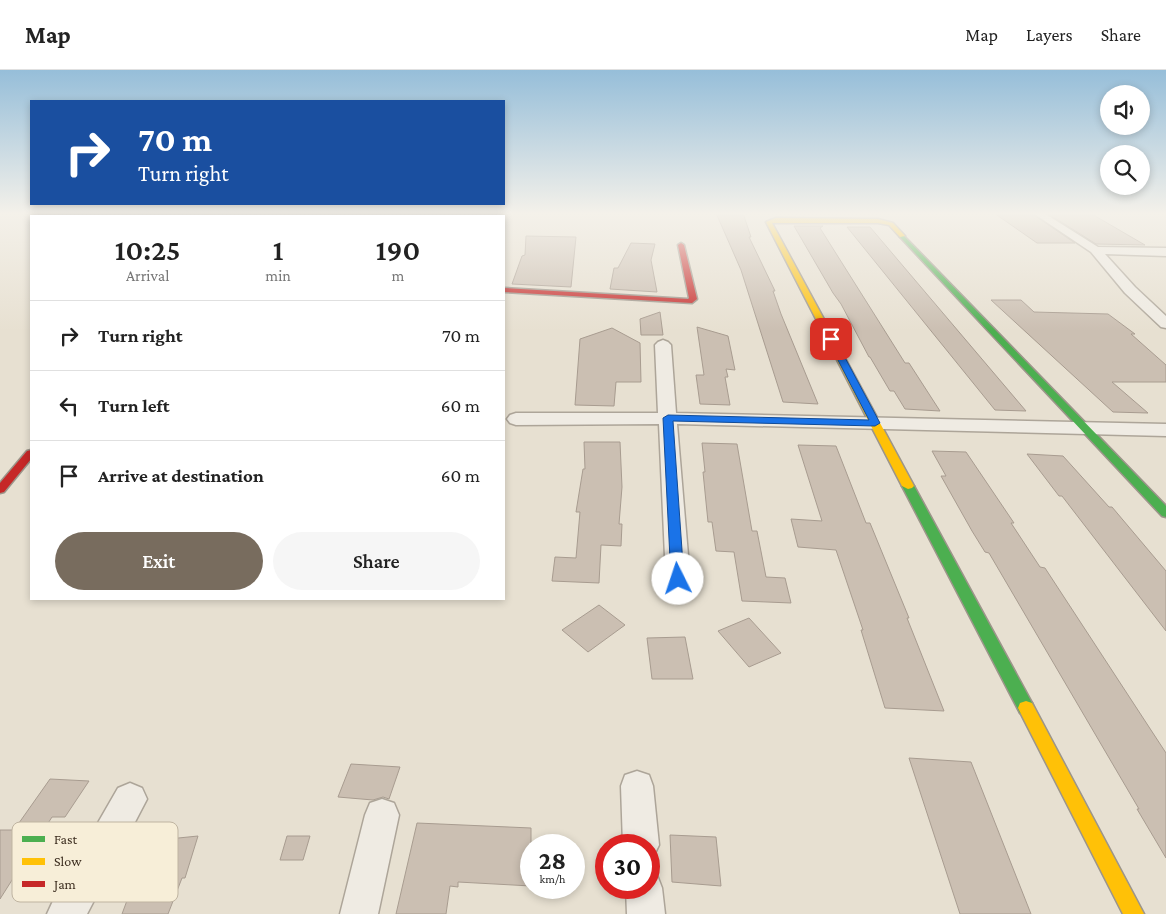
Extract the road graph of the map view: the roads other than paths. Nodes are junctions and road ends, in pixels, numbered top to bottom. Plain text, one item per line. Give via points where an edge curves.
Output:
1 (683, 252) edge
2 (785, 252) edge
3 (918, 252) edge
4 (1097, 252) edge
5 (505, 290) edge
6 (1166, 324) edge
7 (663, 345) dead end
8 (668, 418) junction
9 (516, 419) dead end
10 (875, 423) junction
11 (1086, 428) junction
12 (1166, 430) edge
13 (30, 453) edge
14 (0, 490) edge
15 (1166, 513) edge
16 (678, 579) dead end
17 (638, 786) dead end
18 (130, 798) dead end
19 (382, 814) dead end
20 (117, 822) edge
21 (640, 834) edge
22 (645, 899) edge
23 (73, 902) edge
24 (66, 914) edge
25 (359, 914) edge
26 (646, 914) edge
27 (1134, 914) edge

1 - 5 street via 693,299 689,301
2 - 10 street
3 - 11 street
4 - 6 street
7 - 8 street
8 - 9 street
8 - 10 street
8 - 16 street
10 - 11 street
10 - 27 street
11 - 12 street
11 - 15 street
13 - 14 street
17 - 21 street
18 - 20 street
19 - 25 street
22 - 26 street
23 - 24 street

